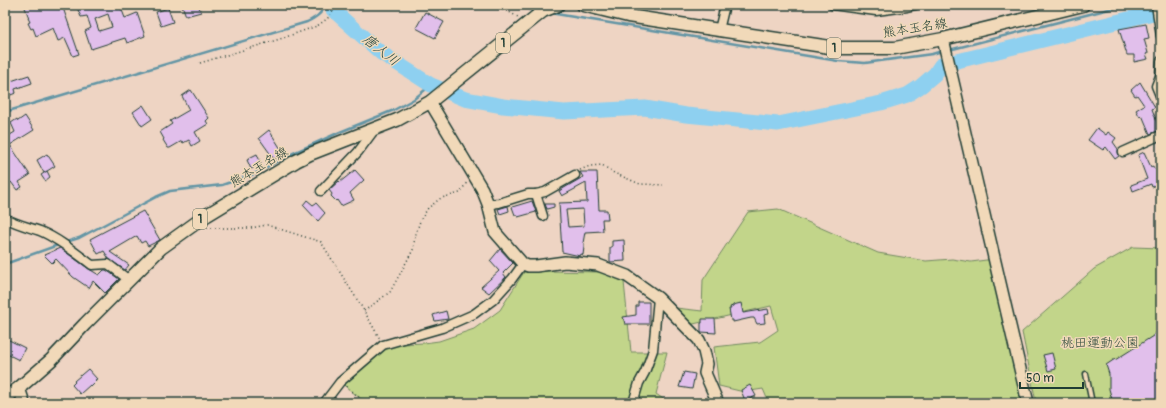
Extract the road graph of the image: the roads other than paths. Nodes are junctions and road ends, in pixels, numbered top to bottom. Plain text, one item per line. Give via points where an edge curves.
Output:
1 (558, 5) edge
2 (583, 5) edge
3 (725, 5) edge
4 (832, 5) edge
5 (916, 5) edge
6 (1083, 5) edge
7 (1156, 5) edge
8 (719, 30) junction
9 (1161, 36) edge
10 (945, 47) junction
11 (1161, 61) edge
12 (1161, 98) edge
13 (433, 100) junction
14 (375, 128) junction
15 (1161, 135) edge
16 (1123, 152) dead end
17 (575, 175) road end
18 (321, 191) dead end
19 (536, 194) junction
20 (488, 204) junction
21 (543, 216) dead end
22 (5, 218) edge
23 (523, 264) junction
24 (129, 280) junction
25 (658, 298) junction
26 (1086, 374) dead end
27 (19, 388) junction
28 (5, 398) edge
29 (5, 403) edge
30 (24, 403) edge
31 (324, 403) edge
32 (633, 403) edge
33 (718, 403) edge
34 (1028, 403) edge
35 (1092, 403) edge

1 - 13 main road, 熊本玉名線 / 1 via 543,11
2 - 8 main road, 熊本玉名線 / 1 via 628,16
3 - 8 street
4 - 5 street via 876,10
6 - 10 main road, 熊本玉名線 / 1
7 - 9 street
8 - 10 main road, 熊本玉名線 / 1 via 836,48
10 - 34 street
11 - 12 street via 1156,86
13 - 14 main road, 熊本玉名線 / 1 via 410,114
13 - 20 street
14 - 18 street via 358,152
14 - 24 main road, 熊本玉名線 / 1 via 296,161 207,215 160,248
15 - 16 street
17 - 19 street via 545,192
19 - 20 street
19 - 21 street
20 - 23 street via 495,232
22 - 24 street via 59,241 92,265 108,264
23 - 25 street via 536,266 565,262 598,265 627,276
23 - 31 street via 493,300 474,314 442,328 383,345 340,382
24 - 27 main road, 熊本玉名線 / 1 via 51,360
25 - 32 street via 653,350
25 - 33 street via 699,340 708,364 705,373
26 - 35 lane
27 - 28 main road, 熊本玉名線 / 1
27 - 29 street
27 - 30 street

